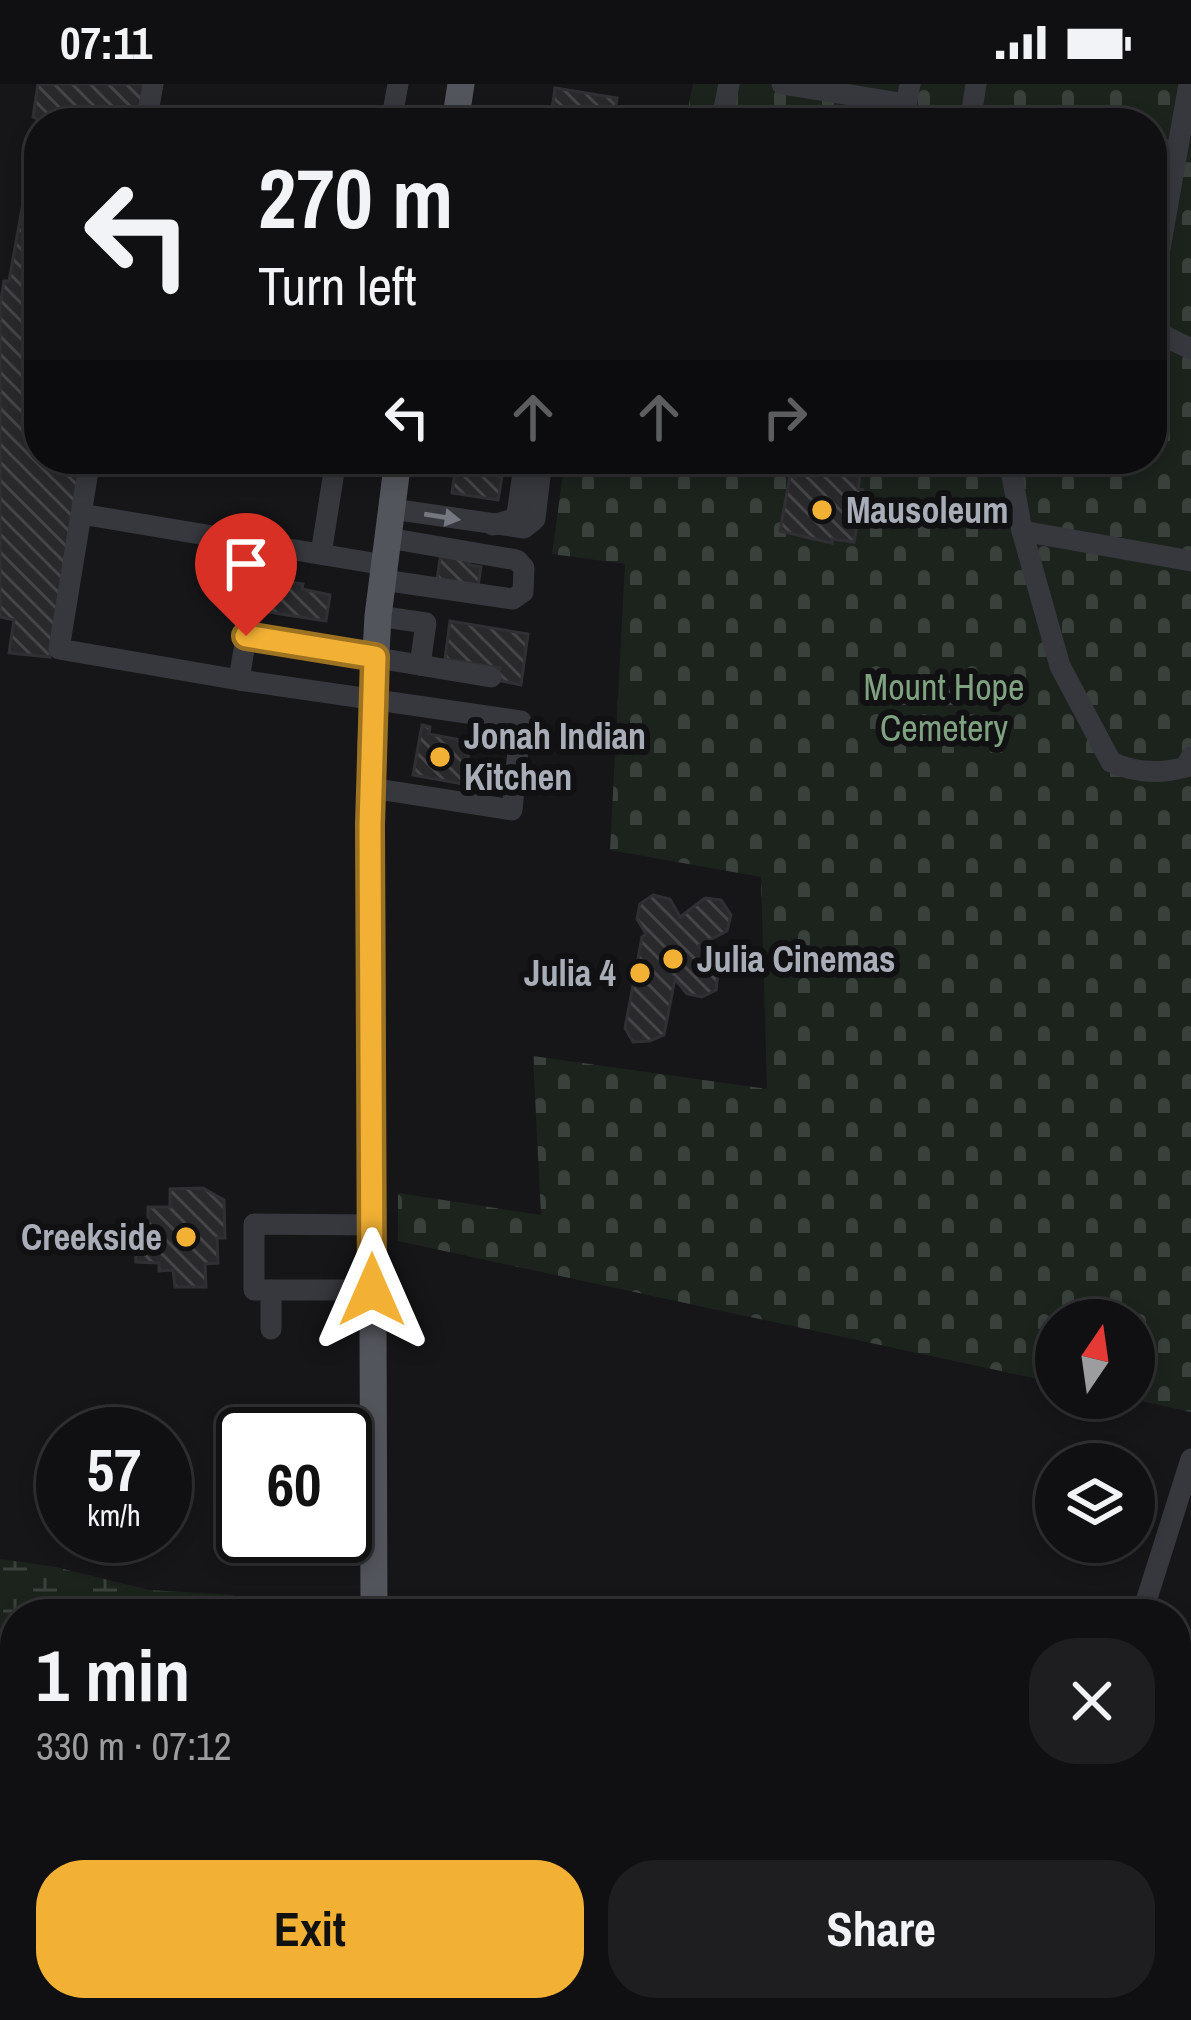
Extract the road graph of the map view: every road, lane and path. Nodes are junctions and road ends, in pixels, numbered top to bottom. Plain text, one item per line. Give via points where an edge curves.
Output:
1 (782, 84) edge
2 (1189, 84) edge
3 (906, 104) edge
4 (1167, 209) edge
5 (88, 474) edge
6 (334, 474) edge
7 (396, 474) edge
8 (523, 474) edge
9 (540, 474) edge
10 (1012, 474) edge
11 (81, 514) junction
12 (492, 525) junction
13 (1022, 531) junction
14 (261, 544) junction
15 (387, 548) junction
16 (321, 554) junction
17 (1191, 560) edge
18 (378, 616) junction
19 (246, 636) junction
20 (375, 657) junction
21 (420, 665) junction
22 (491, 677) dead end
23 (239, 680) junction
24 (373, 698) junction
25 (1191, 757) edge
26 (371, 788) junction
27 (372, 1225) junction
28 (271, 1290) junction
29 (372, 1290) junction
30 (271, 1329) dead end
31 (1191, 1459) edge
32 (374, 1599) edge
33 (1147, 1599) edge

1 - 3 street
2 - 4 street
5 - 11 street
6 - 16 street
7 - 15 main road
8 - 12 street via 517,514
9 - 12 street via 530,526
10 - 13 street
11 - 14 street
11 - 23 street via 58,649
15 -> 12 street
13 - 17 street
13 - 25 street via 1060,666 1112,762 1168,772
14 - 16 street
14 - 19 street
15 - 15 street via 513,599 523,592 517,560
15 - 16 street
15 - 18 main road
18 - 20 main road
18 - 21 street via 426,623
19 - 20 street
19 - 23 street
20 - 21 street
20 - 24 main road
21 - 22 street
23 - 24 street
24 - 26 main road
24 - 26 street via 521,721 512,810
26 - 27 main road
27 - 28 street via 254,1224 254,1290
27 - 29 main road
28 - 29 street
28 - 30 street
29 - 32 main road
31 - 33 street

